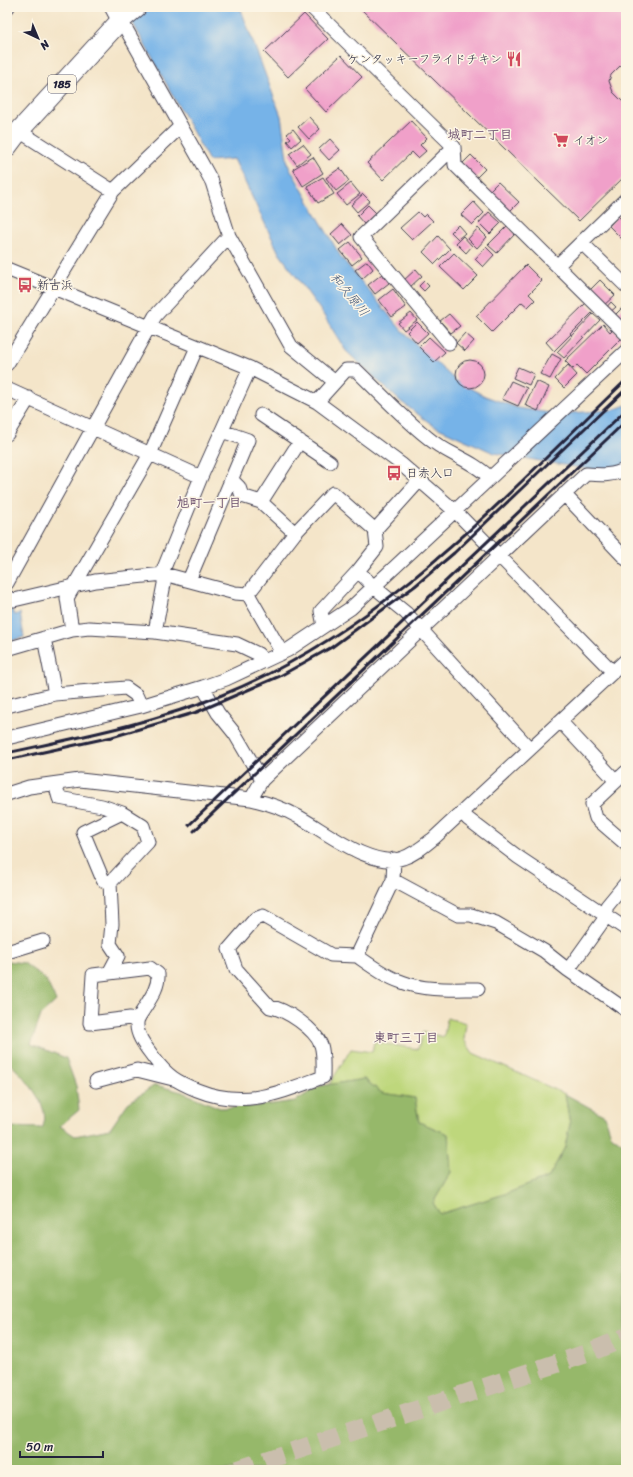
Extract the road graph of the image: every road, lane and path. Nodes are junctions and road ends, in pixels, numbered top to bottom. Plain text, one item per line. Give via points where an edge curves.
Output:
1 (311, 7) edge
2 (122, 14) edge
3 (181, 126) junction
4 (19, 131) junction
5 (7, 147) edge
6 (454, 147) junction
7 (113, 191) junction
8 (623, 208) edge
9 (228, 236) junction
10 (582, 243) junction
11 (557, 266) junction
12 (7, 269) edge
13 (626, 286) edge
14 (54, 289) junction
15 (149, 327) junction
16 (626, 334) edge
17 (448, 343) dead end
18 (197, 347) junction
19 (626, 351) edge
20 (7, 364) edge
21 (250, 368) junction
22 (335, 382) junction
23 (7, 389) edge
24 (29, 398) junction
25 (317, 402) junction
26 (261, 415) dead end
27 (93, 428) junction
28 (222, 431) junction
29 (7, 434) edge
30 (300, 441) junction
31 (150, 454) junction
32 (330, 462) dead end
33 (626, 468) edge
34 (201, 477) junction
35 (490, 478) junction
36 (231, 480) junction
37 (420, 480) junction
38 (564, 494) junction
39 (262, 502) junction
40 (456, 512) junction
41 (375, 530) junction
42 (296, 533) junction
43 (499, 555) junction
44 (626, 559) edge
45 (12, 562) edge
46 (358, 571) junction
47 (164, 574) junction
48 (189, 580) junction
49 (7, 583) edge
50 (74, 586) junction
51 (374, 587) junction
52 (248, 594) junction
53 (7, 597) edge
54 (324, 626) junction
55 (422, 629) junction
56 (72, 630) junction
57 (155, 632) junction
58 (44, 638) junction
59 (7, 650) edge
60 (282, 653) junction
61 (626, 660) edge
62 (264, 662) junction
63 (613, 672) junction
64 (203, 687) junction
65 (55, 694) junction
66 (7, 706) edge
67 (141, 706) junction
68 (560, 721) junction
69 (7, 738) edge
70 (530, 749) junction
71 (626, 772) edge
72 (262, 780) junction
73 (616, 781) junction
74 (55, 784) junction
75 (7, 794) edge
76 (251, 799) junction
77 (462, 812) junction
78 (122, 813) junction
79 (626, 844) edge
80 (394, 859) junction
81 (393, 880) junction
82 (110, 883) junction
83 (626, 883) edge
84 (605, 914) junction
85 (626, 928) edge
86 (43, 942) dead end
87 (7, 952) edge
88 (357, 956) junction
89 (568, 970) junction
90 (109, 973) junction
91 (478, 989) dead end
92 (626, 1010) edge
93 (137, 1022) junction
94 (173, 1079) junction
95 (96, 1081) dead end

1 - 6 street
2 - 3 street via 127,31
2 - 4 highway, 185
3 - 7 street
3 - 9 street via 212,182
4 - 5 highway, 185
4 - 7 street
6 - 11 street via 455,164
6 - 17 street via 361,237
7 - 14 street
8 - 10 street
9 - 15 street via 155,316
9 - 22 street via 291,346
10 - 11 street
10 - 13 street
11 - 16 street
12 - 14 street
14 - 15 street
14 - 20 street
15 - 18 street
15 - 27 street
18 - 21 street
18 - 31 street
19 - 35 street
21 - 25 street
21 - 28 street
22 - 25 street
22 - 35 street via 346,370 356,370 427,438 452,455 482,469
23 - 24 street
24 - 27 street
24 - 29 street
25 - 37 street
26 - 30 street
27 - 31 street
27 - 45 street
28 - 34 street
28 - 36 street via 248,440
30 - 32 street
30 - 39 street
31 - 34 street
31 - 50 street
33 - 38 street via 618,473 586,474
34 - 47 street via 164,568
35 - 40 street
36 - 39 street via 239,487 242,496
36 - 48 street
37 - 40 street
37 - 41 street
38 - 43 street
38 - 44 street
39 - 42 street
40 - 43 street
40 - 51 street
41 - 42 street via 333,493
41 - 46 street via 376,547
42 - 52 street
43 - 55 street
43 - 63 street
45 - 49 street
46 - 51 street
46 - 54 street via 321,610
47 - 48 street
47 - 50 street via 95,581
47 - 57 street
48 - 52 street via 235,593
50 - 53 street via 14,600
50 - 56 street via 67,598
51 - 54 street via 351,608
51 - 55 street
52 - 60 street
54 - 60 street
55 - 70 street
55 - 72 street
56 - 57 street via 89,628
56 - 58 street
57 - 62 street via 237,644 258,654
58 - 59 street
58 - 65 street
60 - 62 street
61 - 63 street
62 - 64 street
63 - 68 street
64 - 67 street
64 - 72 street
65 - 66 street
65 - 67 street via 126,688 136,695
67 - 69 street
68 - 70 street
68 - 73 street
70 - 77 street
71 - 73 street
72 - 76 street
73 - 79 street via 592,804 596,818
74 - 75 street
74 - 76 street via 80,780
74 - 78 street via 59,798 102,806
76 - 80 street via 271,804 297,816 355,850 386,860
77 - 80 street via 418,851 402,859
77 - 84 street via 518,857
78 - 82 street via 143,826 148,842
78 - 82 street via 83,832 103,880
80 - 81 street
81 - 88 street
81 - 89 street via 458,915 471,915 496,923 544,951
82 - 90 street via 110,944 118,956
83 - 84 street via 606,906
84 - 85 street
84 - 89 street via 603,921
86 - 87 street
88 - 91 street via 400,982 410,985 440,989
88 - 94 street via 330,955 263,916 254,919 229,949 236,969 270,1007 279,1008 310,1029 321,1046 323,1077 273,1096 240,1100 213,1097
89 - 92 street
90 - 93 street via 150,968 158,974 158,983
90 - 93 street via 93,975 90,1023 130,1018
93 - 94 street via 139,1035 161,1067
94 - 95 street via 137,1070

